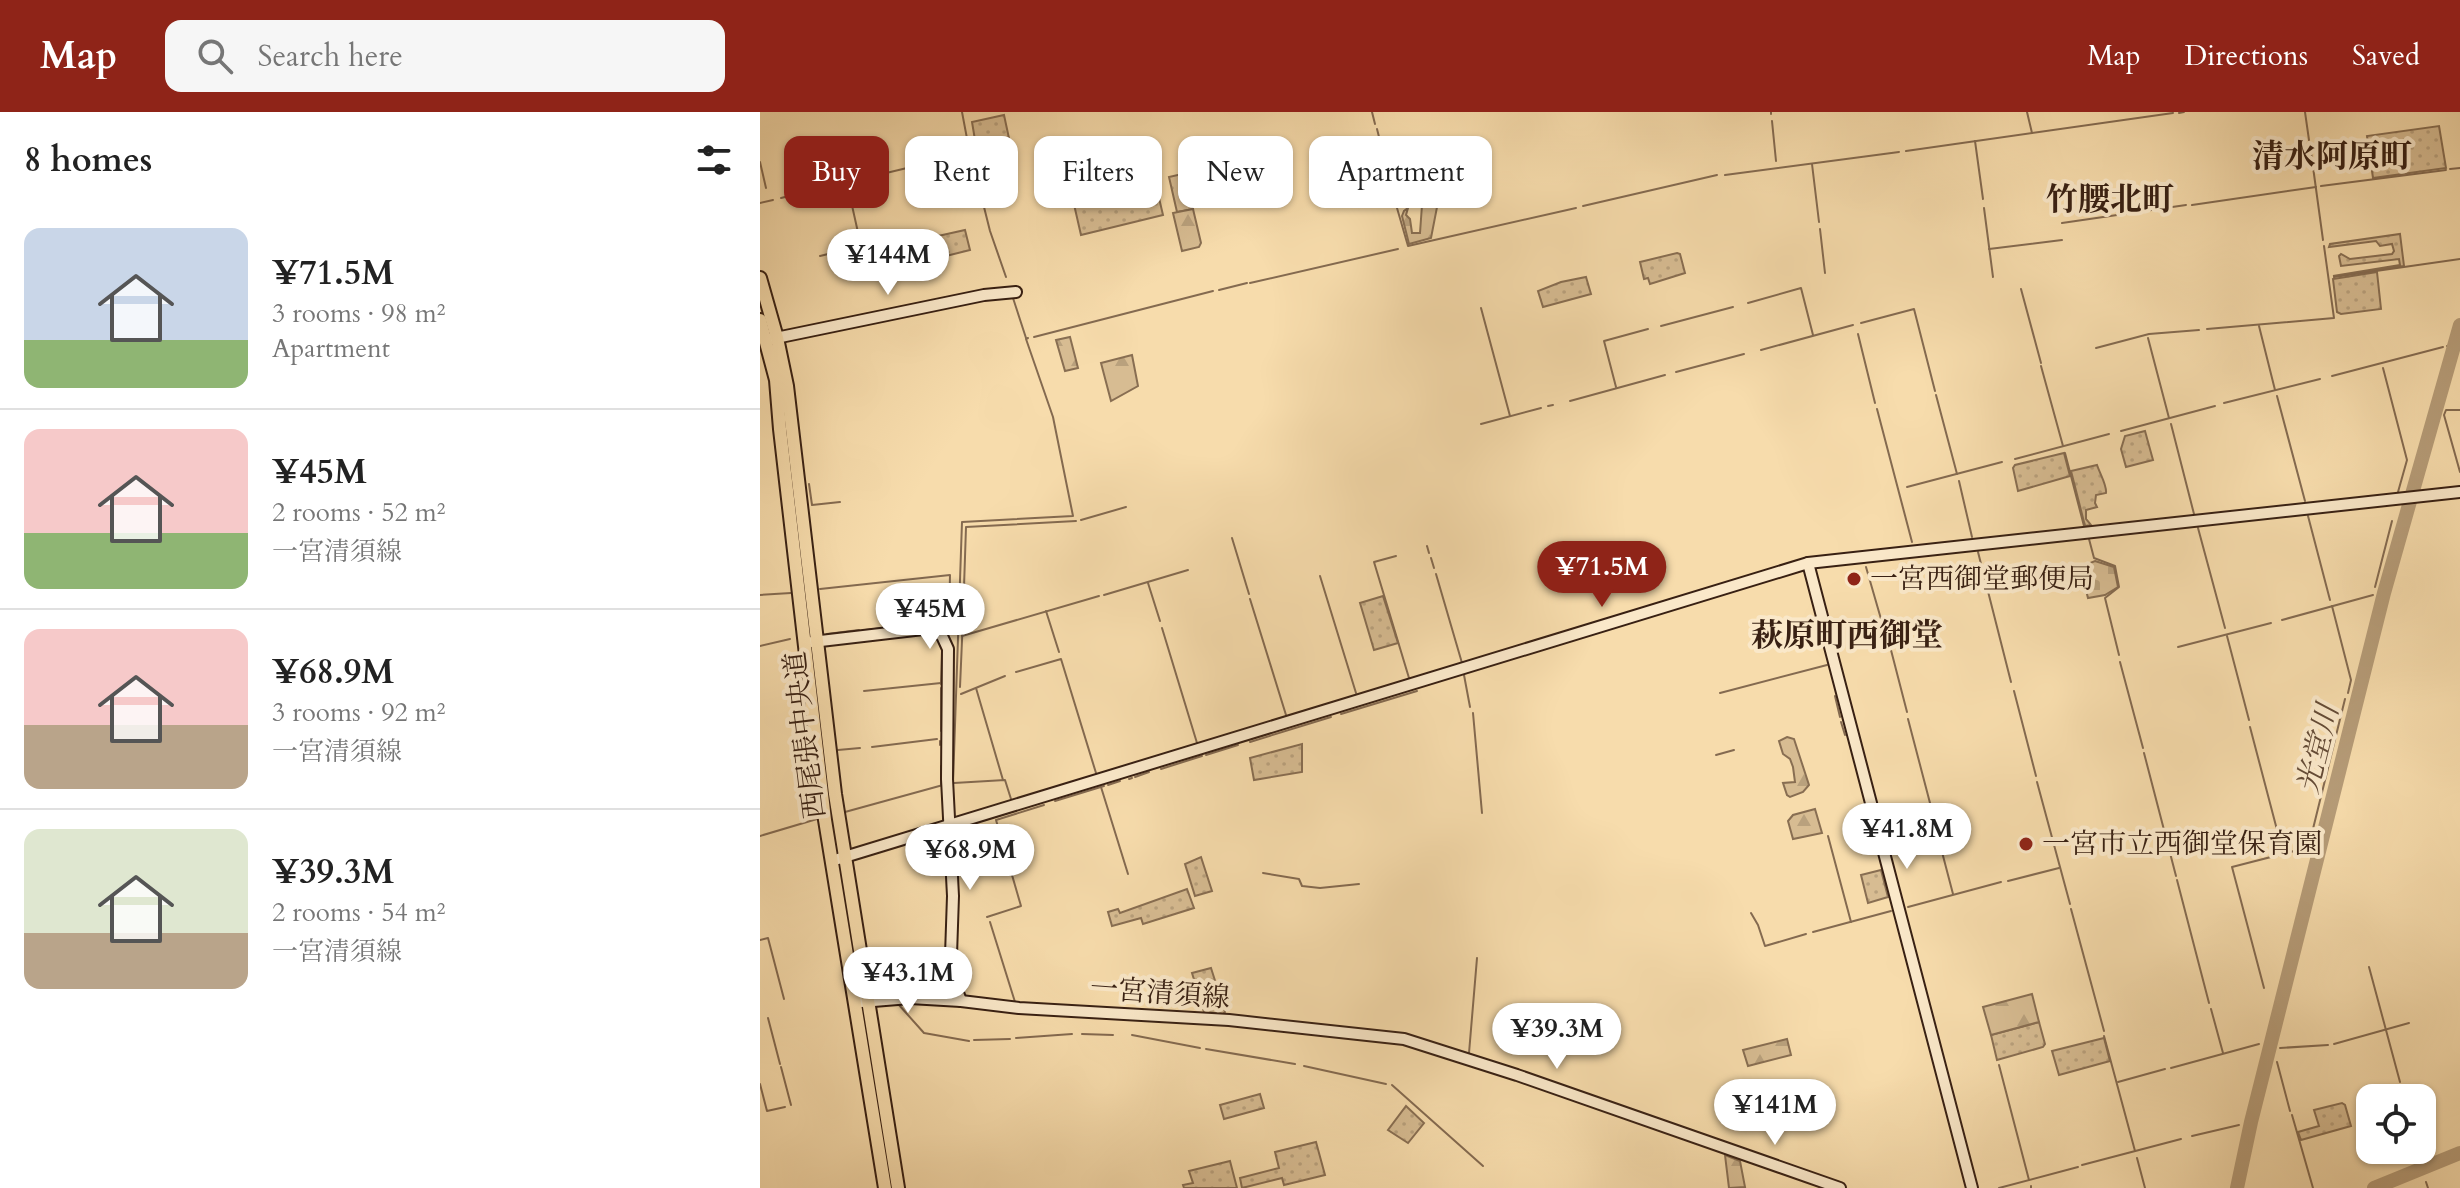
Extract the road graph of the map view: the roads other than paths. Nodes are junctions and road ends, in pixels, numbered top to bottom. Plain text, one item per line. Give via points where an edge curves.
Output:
1 (760, 278) edge
2 (1016, 292) dead end
3 (760, 320) edge
4 (767, 340) edge
5 (2460, 492) edge
6 (1808, 563) junction
7 (818, 641) junction
8 (804, 643) junction
9 (949, 825) junction
10 (838, 859) junction
11 (961, 1001) junction
12 (861, 1002) junction
13 (885, 1188) edge
14 (898, 1188) edge
15 (1840, 1188) edge
16 (1972, 1188) edge

1 - 4 main road, 西尾張中央道
2 - 4 street
3 - 4 main road, 西尾張中央道
4 - 7 main road, 西尾張中央道 via 787,386
4 - 8 main road, 西尾張中央道 via 779,396
5 - 6 street
6 - 9 street
6 - 16 street
7 - 8 street
7 - 9 street via 932,628 942,636 948,649
7 - 10 main road, 西尾張中央道
8 - 10 main road, 西尾張中央道
9 - 10 street
9 - 11 street via 951,955
10 - 12 main road, 西尾張中央道
11 - 12 street, 一宮清須線
11 - 15 street, 一宮清須線 via 1404,1039
12 - 13 main road, 西尾張中央道
12 - 14 main road, 西尾張中央道

